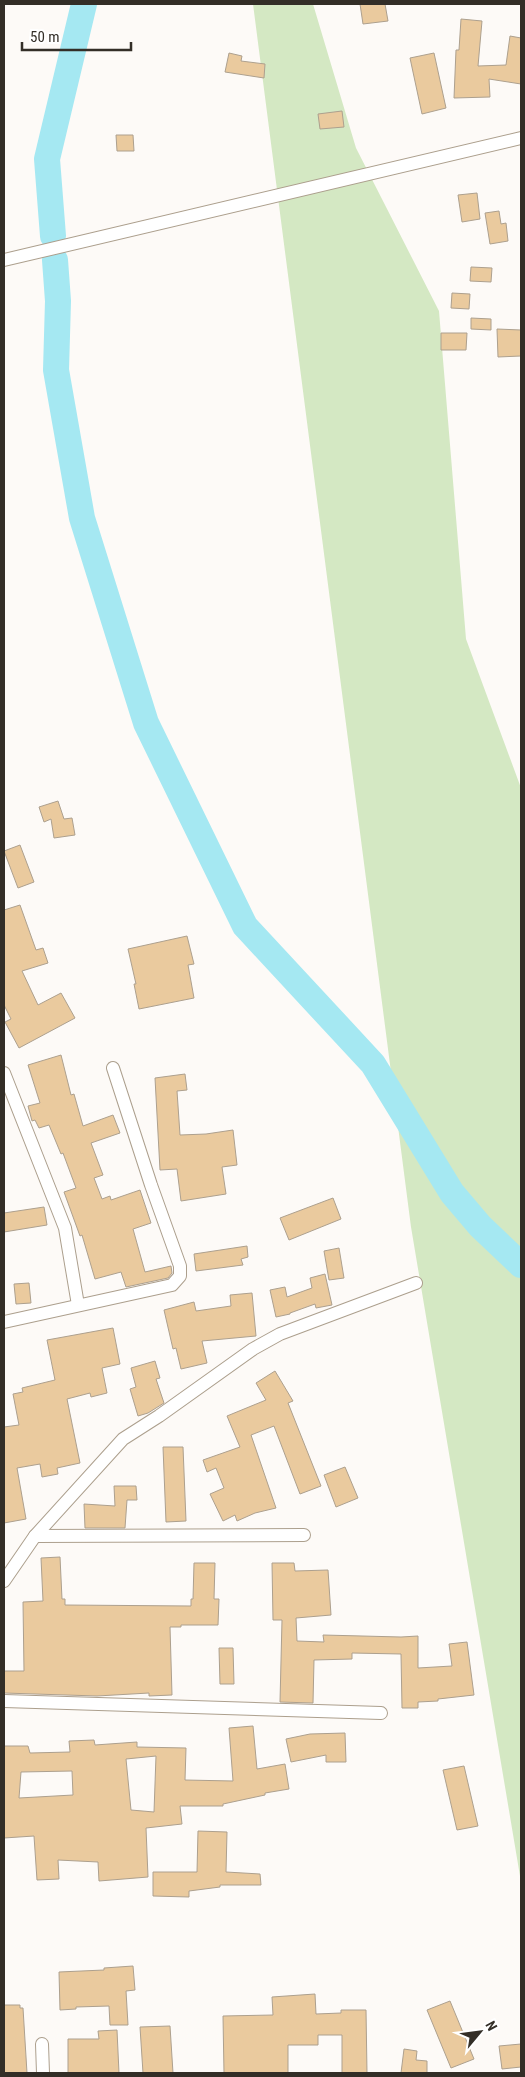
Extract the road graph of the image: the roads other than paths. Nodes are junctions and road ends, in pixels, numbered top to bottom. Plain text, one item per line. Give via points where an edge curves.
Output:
1 (521, 138) edge
2 (4, 260) edge
3 (113, 1068) dead end
4 (4, 1072) edge
5 (416, 1283) dead end
6 (78, 1305) junction
7 (4, 1322) edge
8 (34, 1536) junction
9 (304, 1536) dead end
10 (4, 1581) edge
11 (4, 1701) edge
12 (380, 1713) dead end
13 (42, 2044) dead end
14 (43, 2073) edge

1 - 2 street
3 - 6 street via 180,1266 180,1276 172,1285
4 - 6 street via 65,1228
5 - 8 street via 280,1334 253,1349 123,1439
6 - 7 street
8 - 9 street
8 - 10 street
11 - 12 street
13 - 14 street

